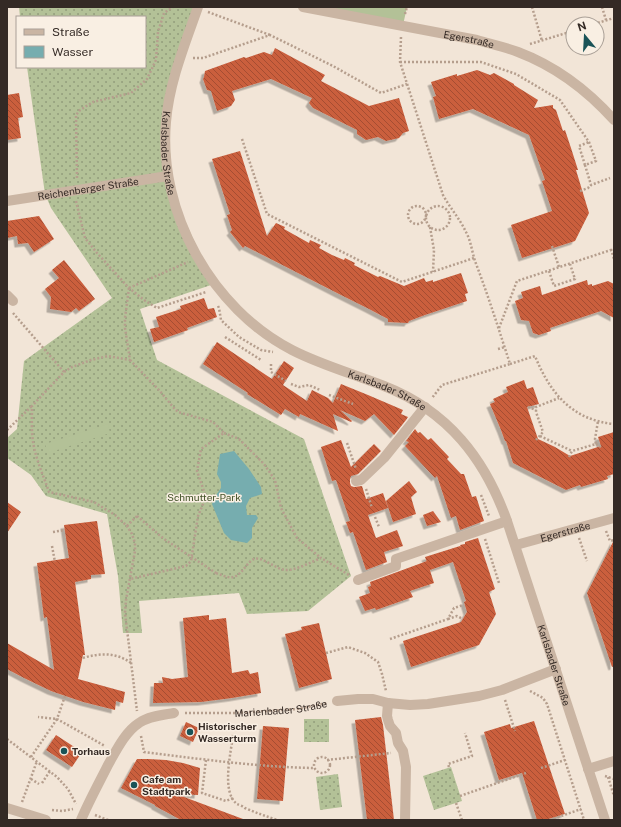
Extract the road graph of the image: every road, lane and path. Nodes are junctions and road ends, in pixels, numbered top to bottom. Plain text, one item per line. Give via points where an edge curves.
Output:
1 (174, 7) edge
2 (303, 7) edge
3 (532, 7) edge
4 (602, 7) edge
5 (198, 8) edge
6 (614, 18) edge
7 (606, 20) joint
8 (403, 25) junction
9 (565, 34) edge
10 (270, 35) junction
11 (542, 41) junction
12 (511, 50) junction
13 (181, 57) junction
14 (400, 62) junction
15 (407, 84) junction
16 (614, 120) edge
17 (242, 139) dead end
18 (589, 142) junction
19 (585, 165) junction
20 (168, 176) junction
21 (77, 178) dead end
22 (610, 178) dead end
23 (591, 185) junction
24 (580, 191) dead end
25 (7, 201) edge
26 (76, 203) dead end
27 (449, 206) junction
28 (446, 209) junction
29 (426, 216) junction
30 (430, 226) junction
31 (552, 246) dead end
32 (612, 249) edge
33 (198, 258) junction
34 (474, 258) junction
35 (614, 259) edge
36 (570, 264) junction
37 (559, 267) junction
38 (549, 271) junction
39 (433, 272) junction
40 (129, 288) junction
41 (209, 295) dead end
42 (10, 298) edge
43 (216, 303) dead end
44 (498, 329) junction
45 (225, 338) dead end
46 (504, 347) junction
47 (498, 349) dead end
48 (274, 352) dead end
49 (130, 360) junction
50 (261, 360) dead end
51 (270, 364) dead end
52 (510, 364) junction
53 (64, 372) junction
54 (286, 381) dead end
55 (290, 384) dead end
56 (320, 390) dead end
57 (329, 394) dead end
58 (559, 398) junction
59 (353, 404) dead end
60 (32, 406) junction
61 (528, 407) dead end
62 (426, 408) junction
63 (536, 410) junction
64 (598, 421) junction
65 (614, 424) edge
66 (7, 430) edge
67 (224, 432) junction
68 (540, 436) junction
69 (536, 440) dead end
70 (596, 444) junction
71 (601, 447) dead end
72 (572, 451) junction
73 (570, 457) dead end
74 (356, 481) dead end
75 (479, 490) dead end
76 (375, 517) dead end
77 (614, 518) edge
78 (508, 521) junction
79 (127, 526) junction
80 (492, 526) junction
81 (379, 527) dead end
82 (576, 528) junction
83 (65, 530) dead end
84 (482, 530) junction
85 (53, 532) dead end
86 (516, 545) junction
87 (52, 546) dead end
88 (321, 558) junction
89 (587, 561) dead end
90 (55, 562) dead end
91 (130, 579) junction
92 (358, 580) joint
93 (499, 583) dead end
94 (463, 604) dead end
95 (448, 619) junction
96 (463, 619) dead end
97 (390, 639) dead end
98 (326, 653) dead end
99 (83, 658) dead end
100 (131, 663) junction
101 (556, 669) junction
102 (518, 684) junction
103 (502, 690) junction
104 (65, 696) dead end
105 (337, 701) joint
106 (388, 703) junction
107 (174, 713) joint
108 (38, 716) dead end
109 (57, 719) junction
110 (139, 723) junction
111 (515, 731) dead end
112 (465, 733) dead end
113 (233, 735) dead end
114 (7, 739) edge
115 (116, 751) junction
116 (403, 751) junction
117 (31, 757) junction
118 (206, 760) junction
119 (328, 760) junction
120 (565, 760) junction
121 (37, 761) junction
122 (614, 761) edge
123 (229, 762) junction
124 (449, 767) dead end
125 (314, 768) junction
126 (541, 768) dead end
127 (588, 769) junction
128 (50, 771) junction
129 (526, 773) dead end
130 (57, 777) dead end
131 (30, 779) junction
132 (614, 779) edge
133 (460, 796) dead end
134 (614, 796) edge
135 (233, 798) junction
136 (22, 802) dead end
137 (456, 803) dead end
138 (7, 808) edge
139 (79, 808) dead end
140 (49, 809) dead end
141 (581, 809) junction
142 (608, 818) edge
143 (46, 820) edge
144 (81, 820) edge
145 (277, 820) edge
146 (405, 820) edge
147 (462, 820) edge
148 (550, 820) edge
149 (584, 820) edge

1 - 21 path via 164,13 158,32 156,60 147,79 131,93 93,102 76,115
2 - 8 street, Egerstraße
3 - 11 path
4 - 7 path
5 - 10 path
5 - 13 street, Karlsbader Straße
6 - 7 path
8 - 12 street, Egerstraße via 477,40
8 - 14 path
9 - 11 path
10 - 13 path via 203,58
10 - 15 path via 381,93
11 - 12 path
12 - 16 street, Egerstraße via 556,70 590,96
13 - 20 street, Karlsbader Straße via 171,89 166,123
14 - 15 path
14 - 18 path via 481,62 516,74 560,100
15 - 27 path via 443,195
17 - 39 path via 267,214 402,282
18 - 19 path via 579,146
18 - 19 path via 596,161
19 - 23 path
20 - 25 street, Reichenberger Straße
20 - 33 street, Karlsbader Straße via 177,210
22 - 23 path
23 - 24 path
26 - 40 path via 85,238
27 - 28 path
27 - 34 path via 461,221
28 - 29 path via 441,206 434,207
28 - 30 path via 450,218 447,226 436,230
29 - 29 path via 422,223 416,224 409,219 411,208 417,206 425,210
29 - 30 path
30 - 39 path via 434,250
31 - 37 path
32 - 35 path
32 - 36 path
33 - 40 path
33 - 62 street, Karlsbader Straße via 214,284 235,309 276,341 319,363 386,387
34 - 39 path
34 - 44 path
36 - 37 path
36 - 38 path via 575,279 554,286
37 - 38 path
38 - 44 path via 517,281
40 - 41 path via 157,308 206,291
40 - 49 path via 125,328
42 - 53 path via 12,312
43 - 48 path via 221,320 239,337 261,350
44 - 46 path
45 - 50 path
46 - 47 path
46 - 52 path
49 - 53 path via 108,356 91,360
49 - 67 path via 178,412 213,422
51 - 54 path via 271,372
52 - 58 path via 535,356 541,372
52 - 62 path via 442,385
53 - 60 path
55 - 56 path via 299,387 309,385
57 - 59 path
58 - 63 path via 536,406
58 - 64 path via 571,409
60 - 66 path
60 - 79 path via 33,446 49,492 94,502
61 - 63 path
62 - 74 street via 384,458 361,480
62 - 78 street, Karlsbader Straße via 456,434 477,460 491,483
63 - 68 path via 543,432
64 - 65 path
64 - 70 path
67 - 88 path via 239,439 264,464 275,480 281,508 296,538
67 - 91 path via 201,449 197,471 206,498 198,516 191,561 186,566
68 - 69 path
68 - 72 path
70 - 71 path
70 - 72 path
72 - 73 path
75 - 80 path
76 - 81 path
77 - 82 street, Egerstraße
78 - 80 street
78 - 86 street, Karlsbader Straße
79 - 88 path, bridge via 136,516 164,539 225,577 240,574 256,558 278,569 287,570
79 - 91 path via 136,551
80 - 84 street
82 - 86 street, Egerstraße
82 - 89 path
83 - 85 path
84 - 92 street via 396,559 396,566
84 - 93 path
86 - 101 street, Karlsbader Straße
87 - 90 path
88 - 92 path
91 - 100 path via 125,613
94 - 95 path via 454,608
95 - 96 path via 457,616
95 - 97 path
98 - 106 path via 348,646 378,662
99 - 100 path via 111,654
100 - 110 path
101 - 102 street, Marienbader Straße
101 - 127 street, Karlsbader Straße
102 - 103 street, Marienbader Straße
102 - 120 path via 543,698 547,704
103 - 106 street, Marienbader Straße via 428,704
103 - 111 path
104 - 109 path
105 - 106 street, Marienbader Straße via 373,699
105 - 107 path, Marienbader Straße via 297,709
106 - 116 street via 388,720
107 - 110 street
108 - 109 path
109 - 115 path
109 - 117 path
110 - 115 street via 127,734
110 - 118 path via 144,752
112 - 124 path via 472,756 448,764
113 - 123 path
114 - 117 path
115 - 144 street
116 - 119 path
116 - 146 street via 406,767
117 - 121 path
118 - 123 path
118 - 135 path via 202,793 226,801
119 - 125 path via 318,758 314,762
119 - 125 path via 330,766 326,773 320,773
120 - 126 path
120 - 141 path
121 - 128 path
121 - 131 path
122 - 127 street
123 - 125 path
123 - 135 path via 229,792
127 - 142 street, Karlsbader Straße
128 - 130 path
128 - 131 path via 40,784
129 - 133 path
131 - 136 path
132 - 134 path via 608,777
135 - 145 path via 236,803
137 - 147 path
138 - 143 street
139 - 140 path via 62,811
141 - 148 path
141 - 149 path

